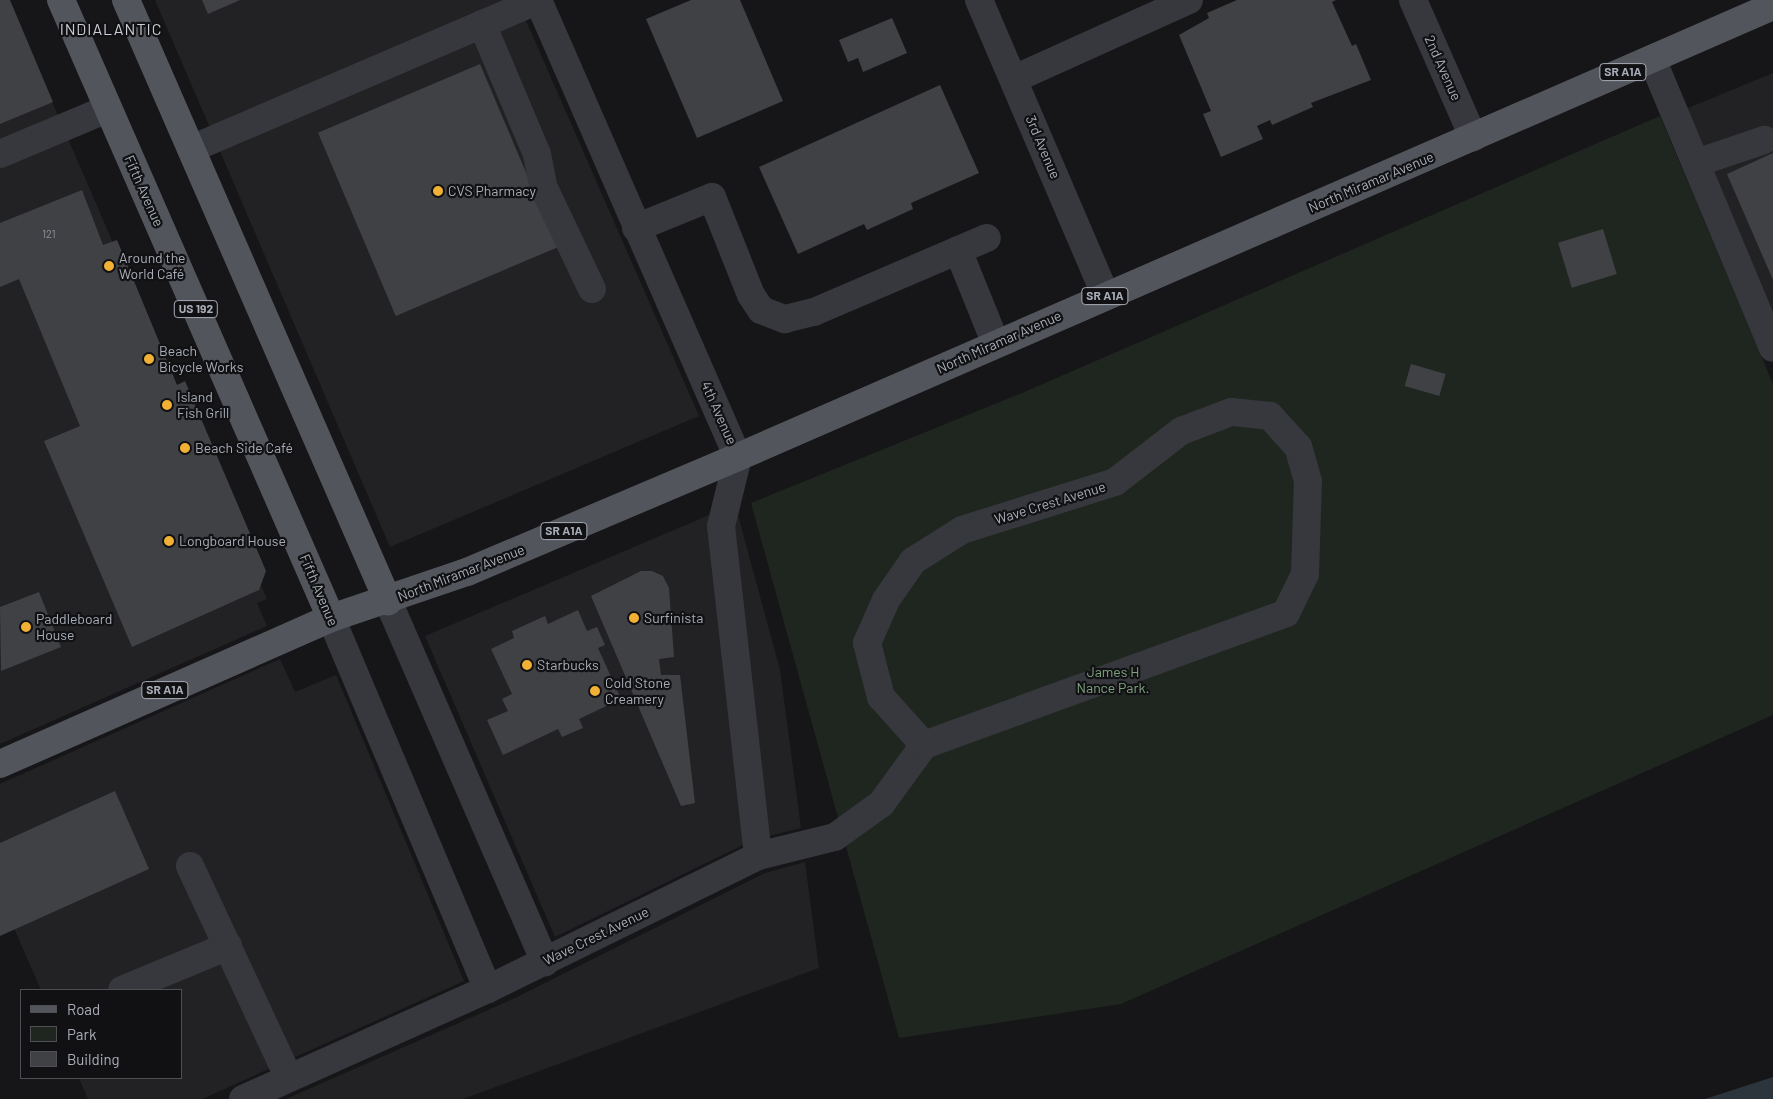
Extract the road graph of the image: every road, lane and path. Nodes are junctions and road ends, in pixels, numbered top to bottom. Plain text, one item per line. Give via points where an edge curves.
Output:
1 (61, 0) edge
2 (126, 0) edge
3 (538, 0) edge
4 (978, 0) edge
5 (1189, 0) edge
6 (1413, 0) edge
7 (1773, 6) edge
8 (482, 24) junction
9 (1652, 59) junction
10 (1014, 80) junction
11 (107, 109) junction
12 (1473, 137) junction
13 (1764, 140) dead end
14 (191, 149) junction
15 (0, 154) edge
16 (1696, 164) junction
17 (636, 228) junction
18 (987, 238) dead end
19 (958, 250) junction
20 (592, 289) dead end
21 (1106, 296) junction
22 (996, 344) junction
23 (1773, 348) edge
24 (738, 457) junction
25 (388, 601) junction
26 (331, 618) junction
27 (924, 745) junction
28 (0, 764) edge
29 (758, 856) junction
30 (190, 866) dead end
31 (228, 946) junction
32 (545, 962) junction
33 (124, 989) edge
34 (488, 989) junction
35 (289, 1078) junction
36 (243, 1099) edge

1 - 11 main road, Fifth Avenue / US 192
2 - 14 main road
3 - 8 street
3 - 17 street, 4th Avenue
4 - 10 street, 3rd Avenue
5 - 10 street
6 - 12 street, 2nd Avenue
7 - 9 main road, North Miramar Avenue / SR A1A
8 - 14 street
8 - 20 street via 537,154 543,186
9 - 12 main road, North Miramar Avenue / SR A1A
9 - 16 street
10 - 21 street, 3rd Avenue
11 - 15 street
11 - 26 main road, Fifth Avenue / US 192
12 - 21 main road, North Miramar Avenue / SR A1A
13 - 16 street
14 - 25 main road
16 - 23 street
17 - 19 street via 712,197 752,295 761,310 785,320 814,312
17 - 24 street, 4th Avenue
18 - 19 street
19 - 22 street
21 - 22 main road, North Miramar Avenue / SR A1A
22 - 24 main road, North Miramar Avenue / SR A1A
24 - 25 main road, North Miramar Avenue / SR A1A via 468,572
24 - 29 street, 4th Avenue via 721,526
25 - 26 main road, North Miramar Avenue / SR A1A
25 - 32 street
26 - 28 main road, SR A1A
26 - 34 street, Fifth Avenue
27 - 27 street, Wave Crest Avenue via 881,697 867,643 886,600 913,562 962,530 1115,482 1181,431 1231,412 1270,416 1298,447 1308,482 1304,574 1286,613
27 - 29 street, Wave Crest Avenue via 881,804 835,836
29 - 32 street, Wave Crest Avenue
30 - 31 street
31 - 33 street
31 - 35 street
32 - 34 street, Wave Crest Avenue
34 - 35 street, Wave Crest Avenue
35 - 36 street, Wave Crest Avenue

